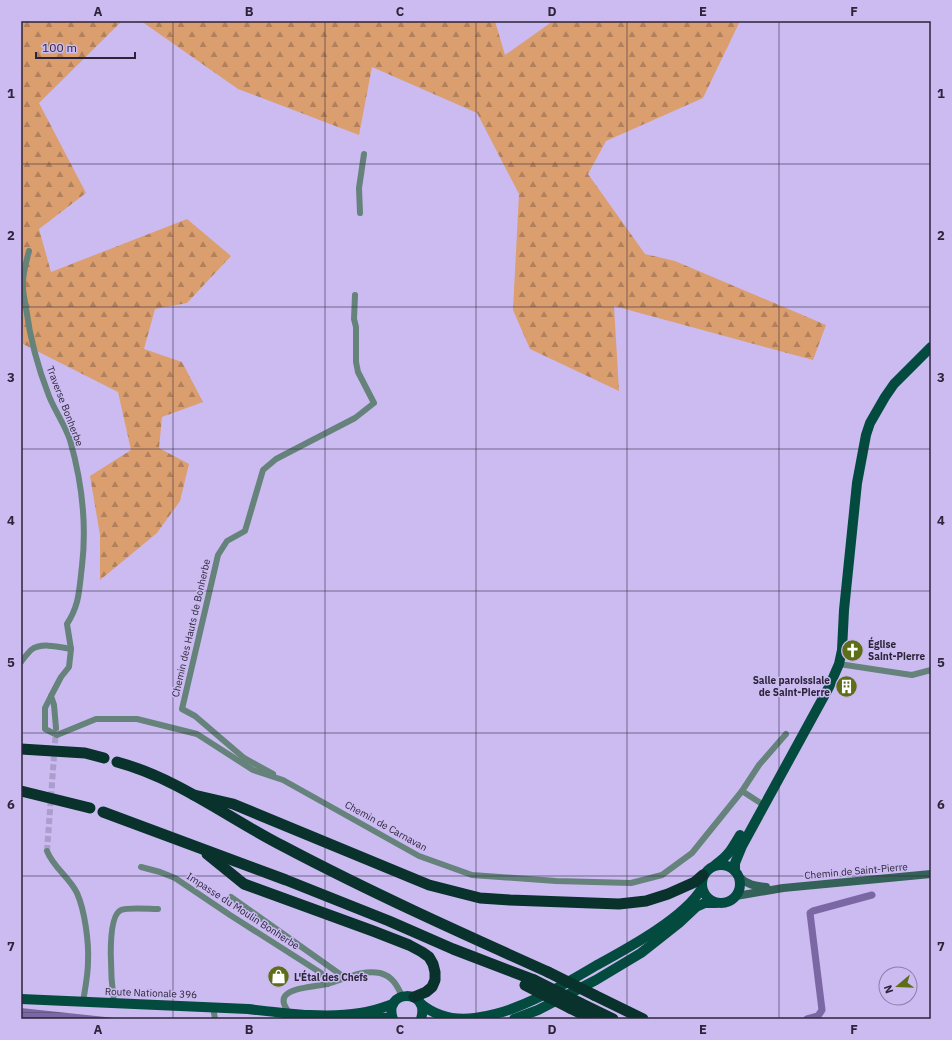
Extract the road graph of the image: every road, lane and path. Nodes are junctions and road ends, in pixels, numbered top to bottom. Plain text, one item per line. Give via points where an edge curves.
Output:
1 (364, 154) dead end
2 (360, 213) dead end
3 (29, 251) dead end
4 (355, 295) dead end
5 (931, 347) edge
6 (72, 649) junction
7 (21, 662) edge
8 (839, 664) junction
9 (931, 670) edge
10 (51, 696) junction
11 (56, 728) tunnel mouth
12 (786, 734) dead end
13 (797, 746) junction
14 (21, 749) edge
15 (104, 758) dead end
16 (117, 762) dead end
17 (283, 780) junction
18 (21, 791) edge
19 (742, 791) junction
20 (194, 794) junction
21 (759, 802) junction
22 (90, 808) dead end
23 (103, 812) dead end
24 (198, 847) junction
25 (47, 851) tunnel mouth
26 (715, 865) junction
27 (141, 867) dead end
28 (737, 874) junction
29 (931, 874) edge
30 (703, 875) junction
31 (702, 888) junction
32 (783, 888) junction
33 (736, 896) junction
34 (231, 897) dead end
35 (716, 903) junction
36 (158, 909) dead end
37 (344, 977) junction
38 (328, 984) junction
39 (402, 996) junction
40 (21, 999) edge
41 (418, 1001) junction
42 (83, 1002) junction
43 (114, 1003) junction
44 (393, 1004) junction
45 (575, 1005) junction
46 (213, 1008) junction
47 (628, 1011) junction
48 (285, 1013) junction
49 (360, 1013) junction
50 (536, 1014) edge
51 (215, 1019) edge
52 (392, 1019) edge
53 (421, 1019) edge
54 (514, 1019) edge
55 (592, 1019) edge
56 (613, 1019) edge
57 (643, 1019) edge
58 (647, 1019) edge

1 - 2 street via 359,188
3 - 6 street, Traverse Bonherbe via 23,287 29,329 49,397 69,438 84,508 84,546 78,601 67,624
4 - 17 street, Chemin des Hauts de Bonherbe via 357,367 374,403 355,418 276,459 263,470 245,531 227,541 218,555 182,709 195,716 244,758
5 - 8 main road via 894,384 870,423 866,435 857,483
6 - 7 street via 37,647
6 - 10 street, Traverse Bonherbe via 69,667
8 - 9 street via 912,675
8 - 13 main road
10 - 11 street
10 - 17 street, Chemin de Carnavan via 45,708 45,729 57,735 96,719 137,719 197,734 253,770
12 - 19 street, Chemin de Carnavan via 759,765
13 - 21 main road
13 - 28 main road via 742,846 735,863
14 - 15 highway via 85,753
16 - 20 highway via 133,766
17 - 19 street, Chemin de Carnavan via 419,856 472,875 631,883 662,876 692,853
18 - 22 highway
19 - 21 street
20 - 30 highway via 233,804 429,885 480,898 619,904 646,901 668,894 695,882
20 - 47 highway, bridge via 261,834 346,879
21 - 26 main road via 731,851
23 - 24 highway
24 - 41 highway via 244,884 381,934 422,952 433,964 435,980 432,987
24 - 45 highway, bridge via 389,921
25 - 42 street via 50,859 77,894 83,915 88,964
26 - 28 main road via 730,866
26 - 30 main road
27 - 38 street, Impasse du Moulin Bonherbe via 175,878 321,973
28 - 32 main road, Chemin de Saint-Pierre via 745,883 752,886
28 - 33 main road via 740,884
29 - 32 main road, Chemin de Saint-Pierre
30 - 31 main road
31 - 35 main road via 709,900
31 - 41 main road via 683,909 644,939 551,991 514,1008 490,1015 463,1018 439,1016
32 - 33 main road, Chemin de Saint-Pierre
33 - 35 main road via 730,901
34 - 37 street
35 - 50 main road via 705,903 696,907 641,953
36 - 43 street via 126,909 116,913 112,925 111,976
37 - 38 street
37 - 39 street via 379,973 392,979
38 - 48 street via 295,990 284,997
39 - 41 main road
39 - 44 main road
40 - 42 main road, Route Nationale 396
41 - 53 main road via 423,1009
42 - 43 main road, Route Nationale 396
43 - 46 main road, Route Nationale 396
44 - 49 main road
44 - 52 main road
45 - 55 highway
45 - 56 highway
46 - 48 main road, Route Nationale 396
46 - 51 street
47 - 57 highway
47 - 58 highway
48 - 49 main road, Route Nationale 396
49 - 52 main road
50 - 54 main road

